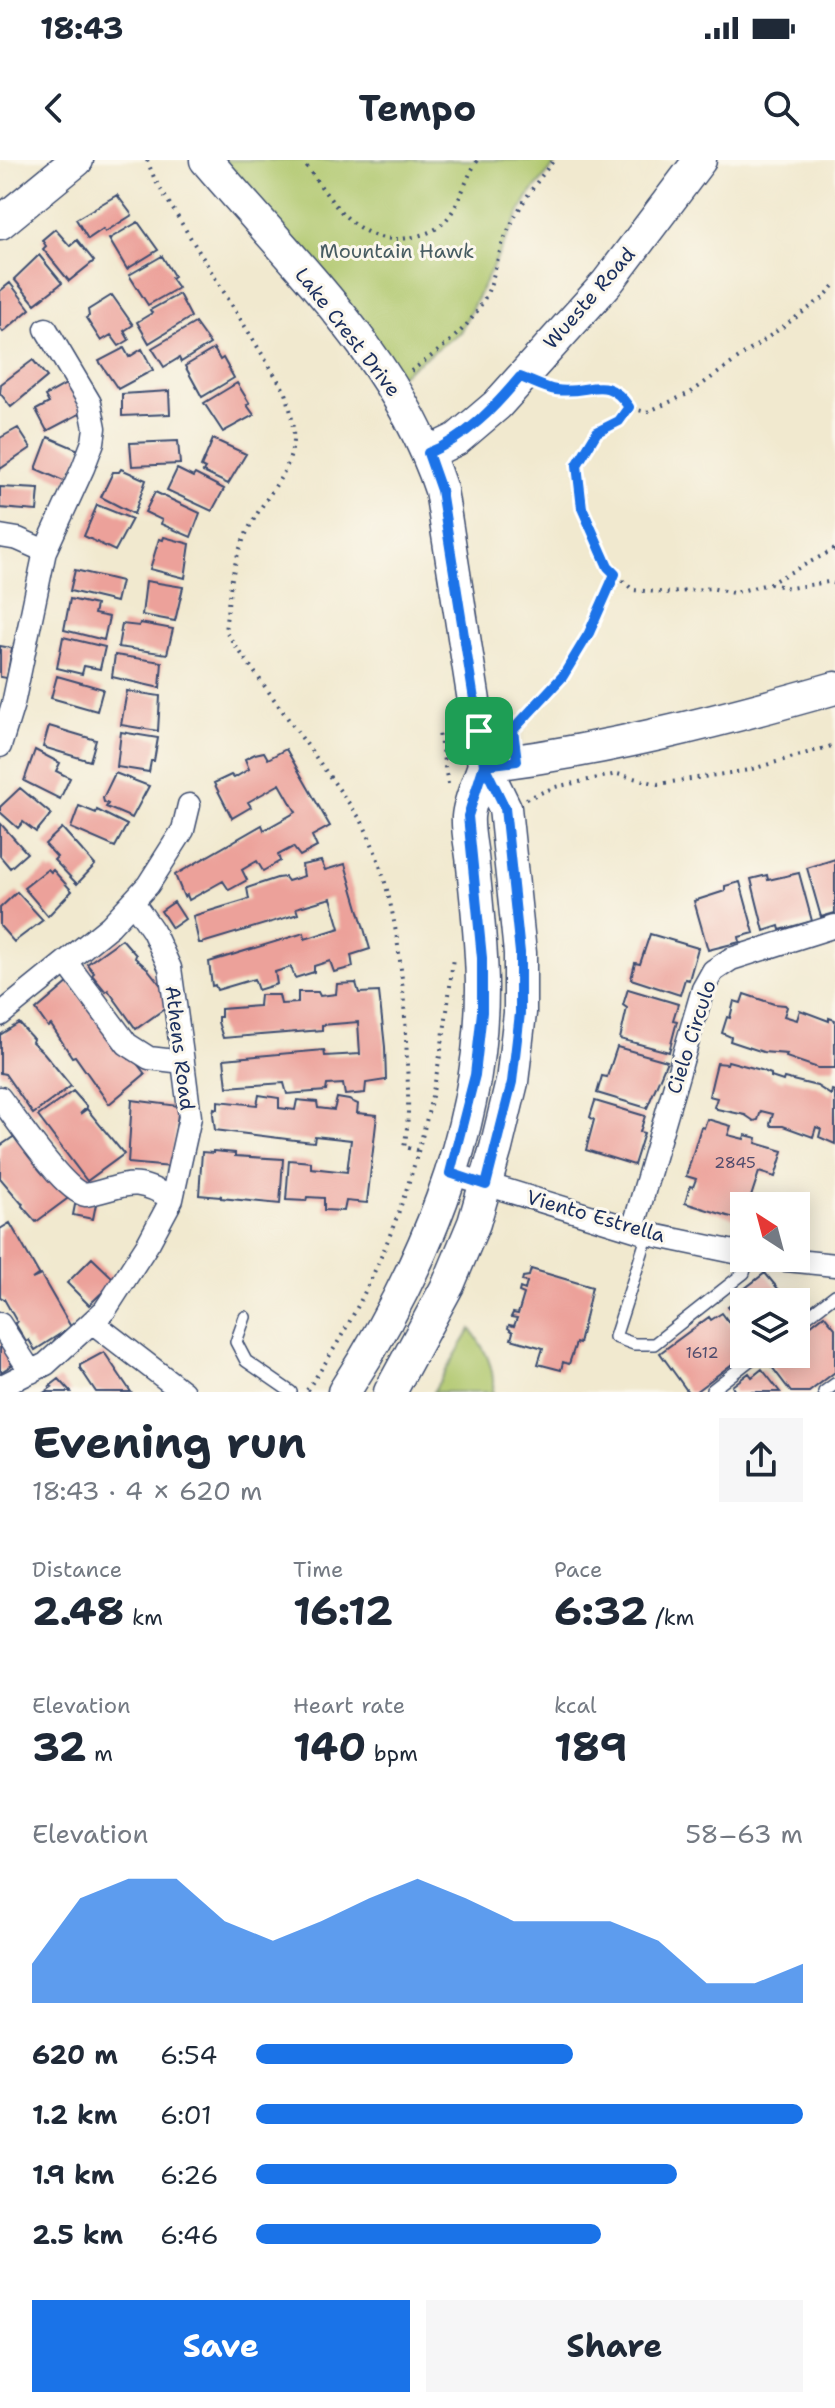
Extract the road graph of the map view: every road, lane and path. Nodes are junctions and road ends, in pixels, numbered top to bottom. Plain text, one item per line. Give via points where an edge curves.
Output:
1 (77, 160) edge
2 (147, 160) edge
3 (302, 160) edge
4 (478, 160) edge
5 (554, 160) edge
6 (700, 160) edge
7 (214, 163) edge
8 (0, 223) edge
9 (835, 285) edge
10 (46, 329) dead end
11 (520, 377) junction
12 (390, 383) junction
13 (629, 407) junction
14 (428, 453) junction
15 (0, 536) edge
16 (835, 549) edge
17 (45, 551) junction
18 (615, 574) junction
19 (768, 584) junction
20 (835, 584) edge
21 (835, 688) edge
22 (479, 731) junction
23 (835, 745) edge
24 (0, 746) edge
25 (517, 761) junction
26 (484, 765) junction
27 (449, 786) dead end
28 (189, 805) dead end
29 (505, 808) junction
30 (133, 902) junction
31 (835, 926) edge
32 (454, 949) dead end
33 (66, 962) junction
34 (0, 1015) edge
35 (183, 1062) junction
36 (0, 1098) edge
37 (417, 1150) junction
38 (450, 1173) junction
39 (486, 1185) junction
40 (172, 1199) junction
41 (641, 1232) junction
42 (730, 1252) edge
43 (810, 1262) edge
44 (835, 1265) edge
45 (744, 1272) edge
46 (835, 1295) edge
47 (810, 1314) edge
48 (245, 1317) dead end
49 (92, 1322) junction
50 (0, 1324) edge
51 (740, 1368) edge
52 (31, 1372) junction
53 (835, 1384) edge
54 (0, 1387) edge
55 (712, 1390) edge
56 (183, 1392) edge
57 (291, 1392) edge
58 (305, 1392) edge
59 (344, 1392) edge
60 (390, 1392) edge
61 (824, 1392) edge

1 - 8 main road
2 - 37 path via 286,393 292,414 293,457 245,536 232,569 225,631 361,820 376,850 405,1008 404,1147
3 - 4 path via 343,217 380,238 399,239 442,225
5 - 12 path via 507,232 482,304 437,352
6 - 11 main road, Wueste Road via 607,283
7 - 12 main road, Lake Crest Drive
9 - 13 path via 690,393 647,412
10 - 17 street via 90,403 95,428
11 - 13 path via 554,390 606,386
11 - 14 main road, Wueste Road via 457,439
12 - 14 main road, Lake Crest Drive
13 - 18 path via 619,421 597,432 577,465 582,508
14 - 22 main road, Lake Crest Drive via 441,490
15 - 17 street
16 - 19 path
17 - 24 street
18 - 19 path via 633,590 671,593 711,588 733,593
18 - 25 path via 563,676 513,730
19 - 20 path
21 - 25 main road via 717,722
22 - 26 main road, Lake Crest Drive
22 - 27 path via 439,733
23 - 29 path via 749,770 658,784 617,774 555,787
25 - 26 main road
26 - 29 main road, Lake Crest Drive
26 - 38 main road, Lake Crest Drive via 468,816 482,1012 475,1075
28 - 30 street via 183,830
29 - 39 main road, Lake Crest Drive via 520,953 520,1013 512,1082
30 - 33 street
30 - 35 street, Athens Road via 170,968
31 - 41 street, Cielo Circulo via 731,959 713,971 703,989
32 - 37 path via 442,1051
33 - 34 street
33 - 35 street via 127,1044 149,1058
35 - 40 street, Athens Road via 190,1117
36 - 40 street via 79,1194 131,1183
37 - 58 path via 378,1266 330,1357
38 - 39 street, Viento Estrella
38 - 59 main road, Lake Crest Drive via 416,1266
39 - 41 street, Viento Estrella
39 - 60 main road, Lake Crest Drive via 448,1285
40 - 49 street, Athens Road via 105,1310
41 - 42 street, Viento Estrella
41 - 45 lane, Cielo Circulo via 615,1337 654,1344
43 - 44 street
46 - 47 lane
48 - 57 lane via 236,1342 246,1361
49 - 52 street, Athens Road
49 - 56 street
50 - 52 street
51 - 55 lane
52 - 54 street, Athens Road
53 - 61 lane

